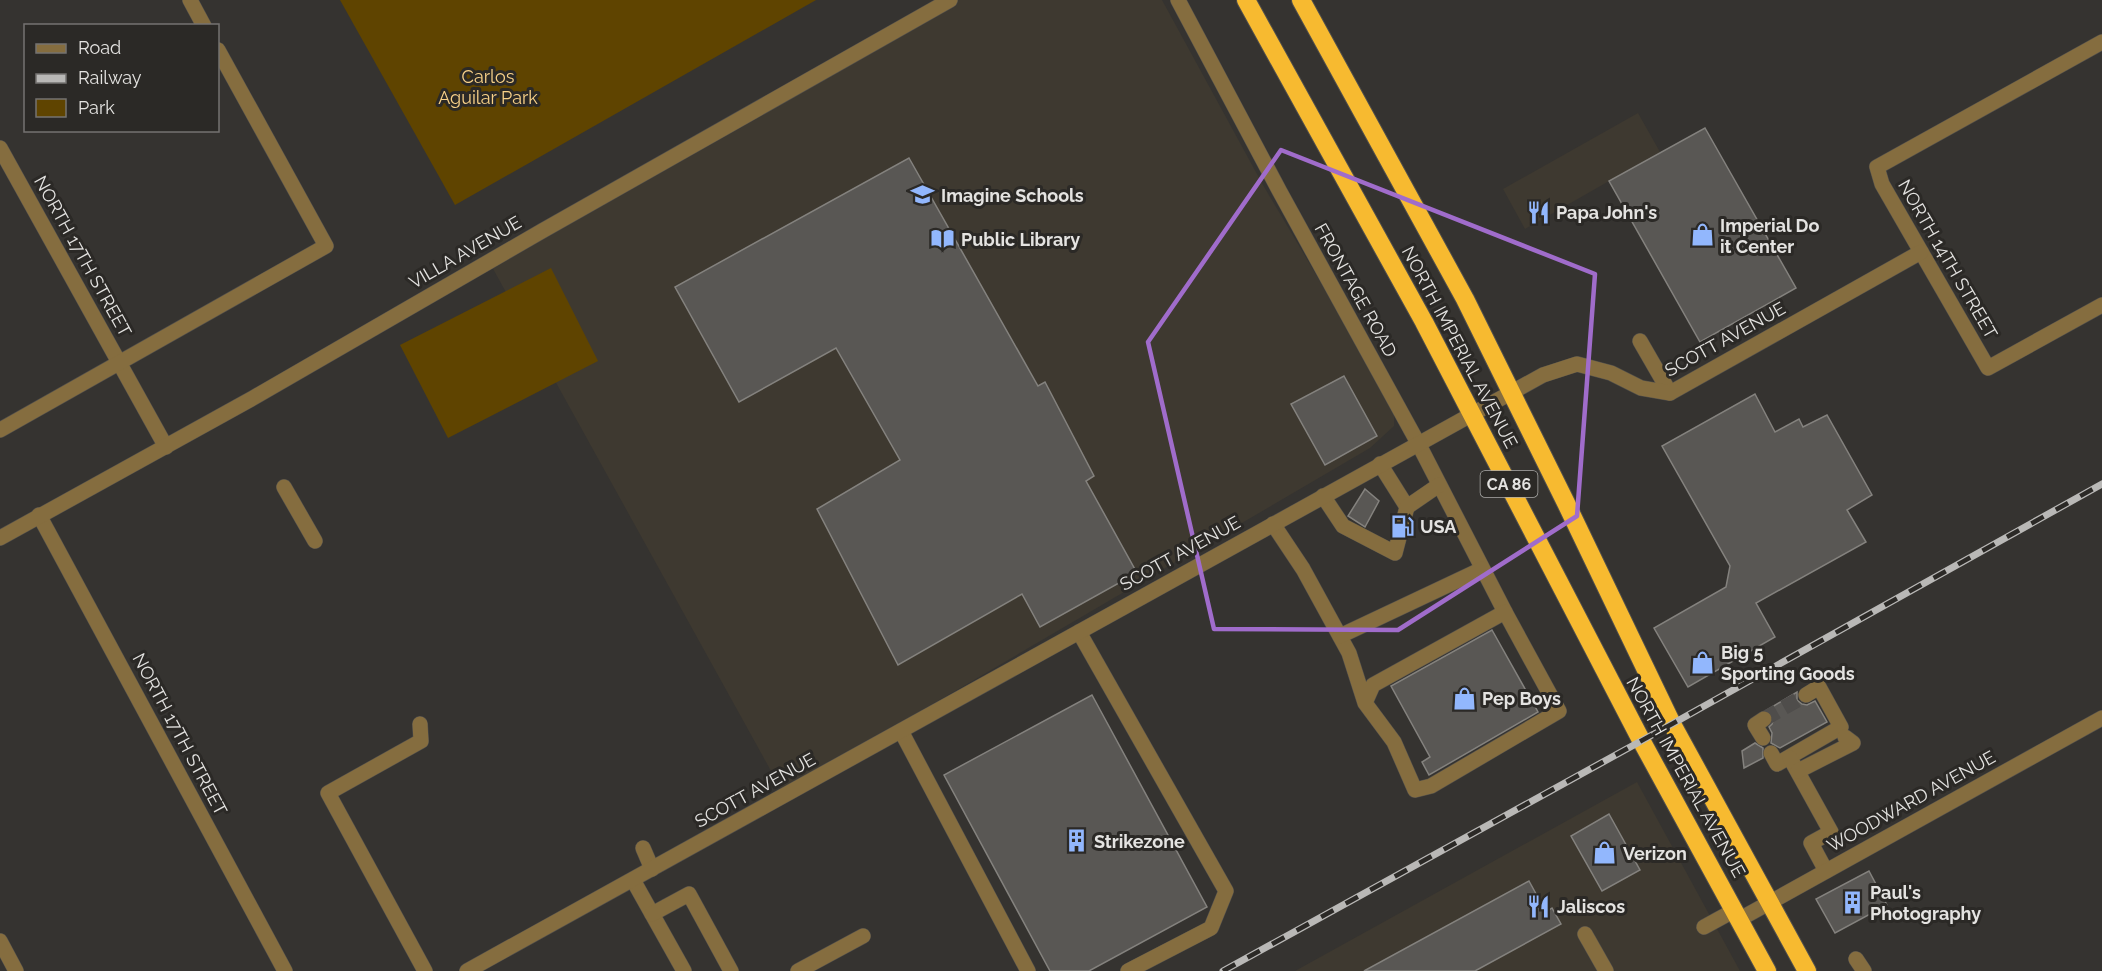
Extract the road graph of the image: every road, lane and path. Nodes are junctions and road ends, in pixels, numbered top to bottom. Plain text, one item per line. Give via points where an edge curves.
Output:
1 (190, 0) edge
2 (951, 0) edge
3 (1179, 0) edge
4 (1246, 0) edge
5 (1301, 0) edge
6 (203, 24) edge
7 (2102, 42) edge
8 (219, 52) edge
9 (0, 147) edge
10 (1921, 252) junction
11 (2102, 305) edge
12 (1640, 341) dead end
13 (120, 364) junction
14 (1510, 392) junction
15 (1670, 393) junction
16 (1472, 413) junction
17 (0, 430) edge
18 (1418, 443) junction
19 (166, 447) junction
20 (1380, 464) junction
21 (1439, 485) junction
22 (284, 487) dead end
23 (1323, 496) junction
24 (1407, 507) junction
25 (39, 515) junction
26 (1273, 524) junction
27 (0, 538) edge
28 (315, 541) dead end
29 (1482, 569) junction
30 (1501, 606) junction
31 (1079, 632) junction
32 (1340, 636) junction
33 (1806, 694) dead end
34 (1365, 703) junction
35 (2102, 718) edge
36 (1764, 719) dead end
37 (420, 724) dead end
38 (901, 731) junction
39 (1763, 738) dead end
40 (643, 848) dead end
41 (652, 869) junction
42 (1826, 871) junction
43 (633, 880) junction
44 (1770, 902) junction
45 (652, 914) junction
46 (1737, 914) junction
47 (1704, 927) dead end
48 (1585, 934) dead end
49 (863, 936) dead end
50 (0, 941) edge
51 (16, 971) edge
52 (285, 971) edge
53 (425, 971) edge
54 (467, 971) edge
55 (684, 971) edge
56 (731, 971) edge
57 (798, 971) edge
58 (1028, 971) edge
59 (1128, 971) edge
60 (1606, 971) edge
61 (1767, 971) edge
62 (1807, 971) edge

1 - 6 street
2 - 19 street, VILLA AVENUE
3 - 18 street, FRONTAGE ROAD
4 - 16 highway, NORTH IMPERIAL AVENUE / CA 86
5 - 14 highway, NORTH IMPERIAL AVENUE / CA 86 via 1465,299
7 - 10 street, NORTH 14TH STREET via 1876,167
8 - 13 street via 326,246
9 - 13 street, NORTH 17TH STREET
10 - 11 street, NORTH 14TH STREET via 1988,368
10 - 15 street, SCOTT AVENUE
12 - 15 street
13 - 17 street
13 - 19 street, NORTH 17TH STREET
14 - 15 street, SCOTT AVENUE via 1577,364 1611,373 1641,388
14 - 16 street, SCOTT AVENUE
14 - 44 highway, NORTH IMPERIAL AVENUE / CA 86 via 1672,724
16 - 18 street, SCOTT AVENUE
16 - 46 highway, NORTH IMPERIAL AVENUE / CA 86 via 1641,740
18 - 20 street, SCOTT AVENUE
18 - 21 street, FRONTAGE ROAD
19 - 25 street, VILLA AVENUE
20 - 23 street, SCOTT AVENUE
20 - 24 street
21 - 24 street
21 - 29 street, FRONTAGE ROAD
22 - 28 street
23 - 24 street via 1343,526 1395,553
23 - 26 street, SCOTT AVENUE
25 - 27 street, VILLA AVENUE
25 - 52 street, NORTH 17TH STREET
26 - 31 street, SCOTT AVENUE
26 - 32 street
29 - 30 street, FRONTAGE ROAD
29 - 32 street
30 - 34 street via 1373,685
30 - 34 street, FRONTAGE ROAD via 1559,711 1431,786 1415,790 1395,742
31 - 38 street, SCOTT AVENUE
31 - 59 street via 1226,891 1211,928
32 - 34 street
33 - 42 street via 1819,687 1843,732 1786,763 1831,832 1811,843
35 - 42 street, WOODWARD AVENUE
36 - 39 street via 1755,724
37 - 53 street via 421,741 328,793
38 - 41 street, SCOTT AVENUE
38 - 58 street
40 - 41 street
41 - 43 street, SCOTT AVENUE
42 - 44 street, WOODWARD AVENUE
43 - 45 street
43 - 54 street, SCOTT AVENUE
44 - 46 street, WOODWARD AVENUE
44 - 62 highway, NORTH IMPERIAL AVENUE / CA 86
45 - 55 street
45 - 56 street via 689,894
46 - 47 street, WOODWARD AVENUE
46 - 61 highway, NORTH IMPERIAL AVENUE / CA 86
48 - 60 street
49 - 57 street
50 - 51 street

